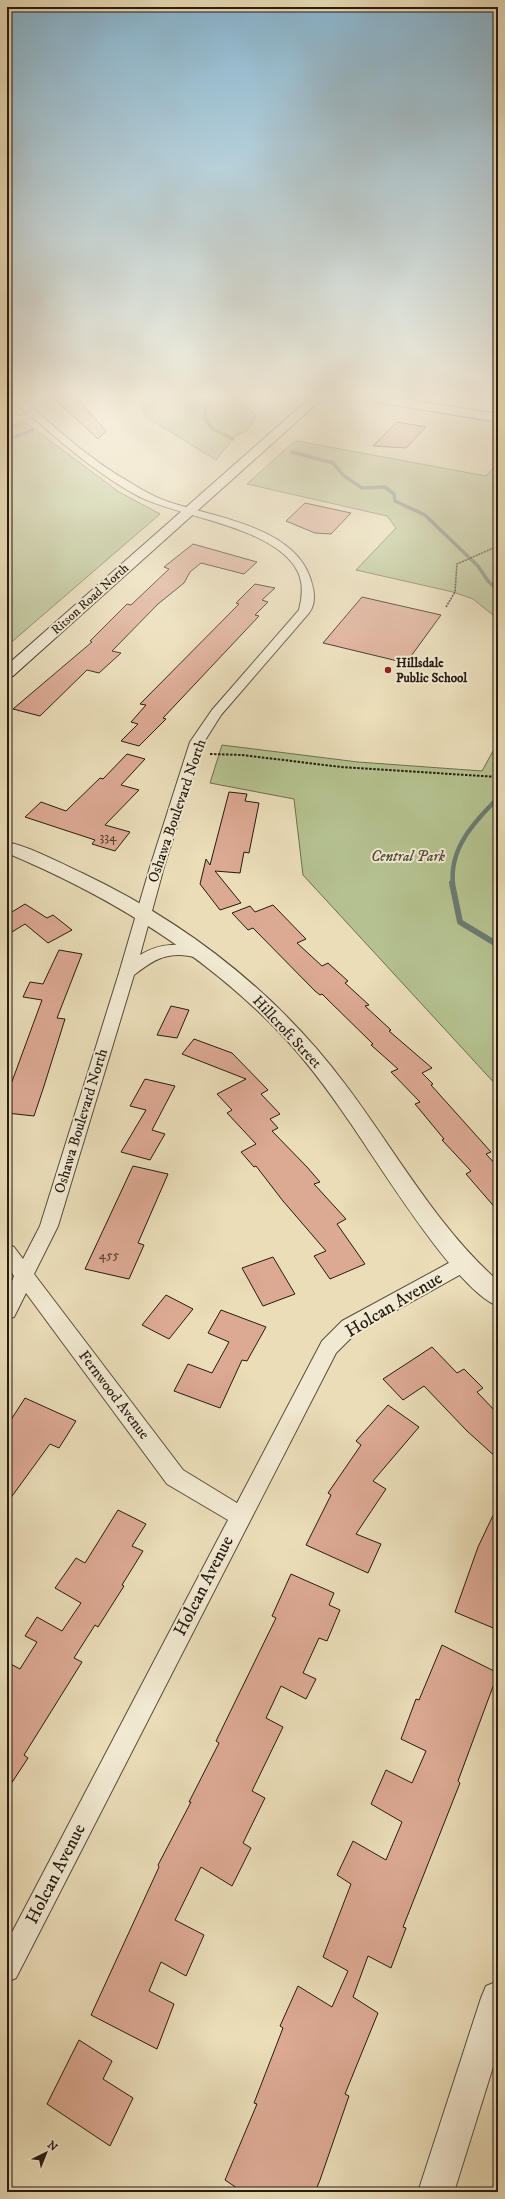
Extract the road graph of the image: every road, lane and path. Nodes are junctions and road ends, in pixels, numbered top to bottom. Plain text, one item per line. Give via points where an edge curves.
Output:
1 (156, 501) edge
2 (200, 501) edge
3 (188, 511) junction
4 (498, 546) edge
5 (446, 607) dead end
6 (7, 673) edge
7 (193, 754) junction
8 (498, 777) edge
9 (7, 847) edge
10 (143, 913) junction
11 (206, 954) junction
12 (127, 973) junction
13 (7, 1252) edge
14 (465, 1264) junction
15 (24, 1275) junction
16 (498, 1296) edge
17 (7, 1311) edge
18 (240, 1516) junction
19 (7, 1969) edge
20 (498, 1998) edge
21 (436, 2192) edge

1 - 3 street, Oshawa Boulevard North
2 - 3 main road, Ritson Road North
3 - 6 main road, Ritson Road North
3 - 7 street, Oshawa Boulevard North via 241,526 268,539 290,554 304,572 309,594 305,611 216,712 197,742
4 - 5 path via 457,564 455,592
7 - 8 path via 242,755 341,767
7 - 10 street, Oshawa Boulevard North
9 - 10 street, Hillcroft Street via 75,875
10 - 11 street, Hillcroft Street
10 - 12 street, Oshawa Boulevard North
11 - 12 street via 185,949 160,950
11 - 14 street, Hillcroft Street via 260,1000 307,1050
12 - 15 street, Oshawa Boulevard North via 49,1226
13 - 15 street, Fernwood Avenue
14 - 16 street, Hillcroft Street
14 - 18 street, Holcan Avenue via 349,1327 329,1347
15 - 17 street, Oshawa Boulevard North
15 - 18 street, Fernwood Avenue via 175,1477
18 - 19 street, Holcan Avenue
20 - 21 street

